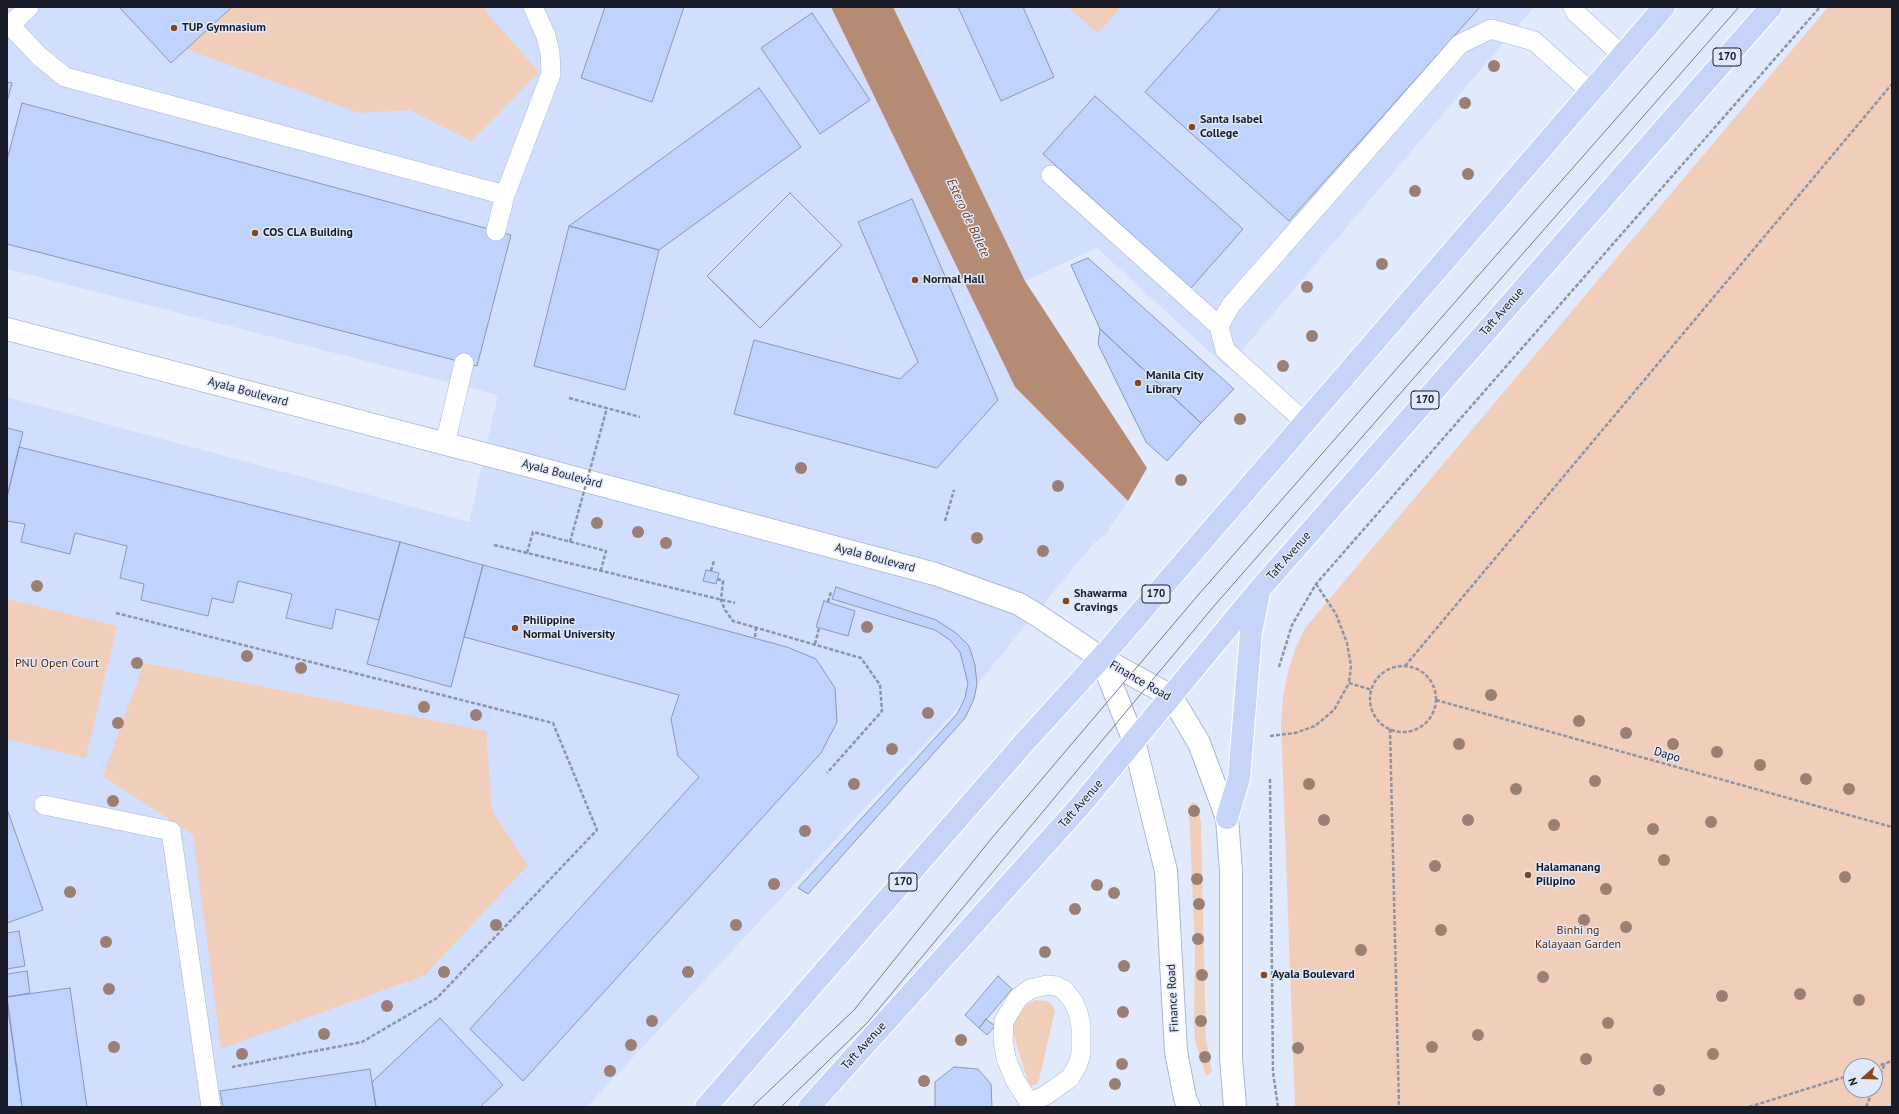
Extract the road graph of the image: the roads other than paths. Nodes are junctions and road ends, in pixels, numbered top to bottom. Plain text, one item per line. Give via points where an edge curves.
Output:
1 (29, 7) edge
2 (533, 7) edge
3 (1664, 7) edge
4 (1771, 7) edge
5 (1571, 9) edge
6 (8, 24) edge
7 (1622, 55) junction
8 (1590, 92) junction
9 (1051, 175) dead end
10 (505, 195) junction
11 (496, 231) dead end
12 (1219, 326) junction
13 (7, 329) edge
14 (464, 363) dead end
15 (1305, 422) junction
16 (445, 444) junction
17 (1259, 590) junction
18 (1101, 658) junction
19 (1171, 696) junction
20 (1134, 741) junction
21 (44, 805) dead end
22 (1227, 818) junction
23 (1031, 1105) edge
24 (211, 1107) edge
25 (706, 1107) edge
26 (809, 1107) edge
27 (1189, 1107) edge
28 (1235, 1107) edge

1 - 6 lane
2 - 10 lane via 546,36 550,53 550,74
3 - 7 main road, 170
4 - 17 main road, Taft Avenue / 170
5 - 7 lane
6 - 10 lane via 39,56 65,77
7 - 8 main road, 170
8 - 12 lane via 1534,41 1491,29 1460,44 1231,305
8 - 15 main road, 170
9 - 12 lane
10 - 11 lane
12 - 15 lane via 1225,350
13 - 16 main road, Ayala Boulevard
14 - 16 lane
15 - 18 main road, 170
16 - 18 main road, Ayala Boulevard via 935,574 1018,604
17 - 19 main road, Taft Avenue / 170
17 - 22 main road via 1252,632 1239,778
18 - 19 main road, Finance Road
18 - 20 main road, Finance Road
18 - 25 main road, 170
19 - 20 main road, Taft Avenue / 170
19 - 22 main road, Finance Road via 1199,743
20 - 26 main road, Taft Avenue / 170 via 1080,806
20 - 27 main road, Finance Road via 1166,871 1176,1052
21 - 24 lane via 172,831
22 - 28 main road, Finance Road via 1231,871 1231,1058
23 - 23 lane via 1070,1078 1081,1054 1078,1012 1064,990 1056,986 1047,985 1030,989 1018,998 1004,1021 1003,1040 1006,1058 1015,1080

